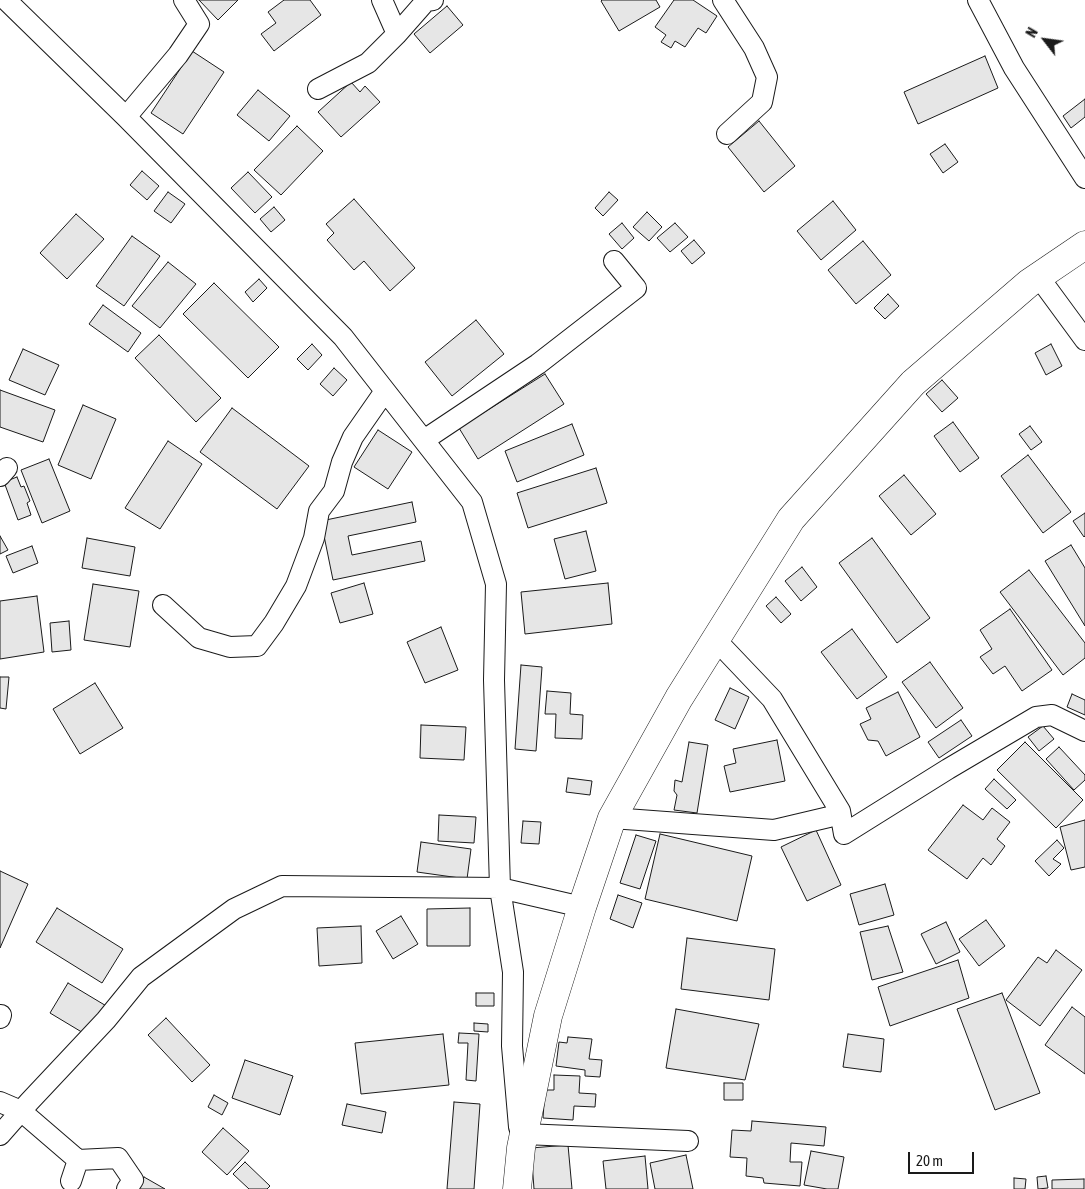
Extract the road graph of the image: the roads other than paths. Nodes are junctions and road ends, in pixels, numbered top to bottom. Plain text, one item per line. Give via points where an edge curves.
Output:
1 (6, 0) edge
2 (184, 0) edge
3 (382, 0) edge
4 (433, 0) edge
5 (723, 0) edge
6 (978, 0) edge
7 (397, 34) junction
8 (318, 89) dead end
9 (126, 117) junction
10 (727, 134) dead end
11 (1085, 178) edge
12 (1085, 245) edge
13 (614, 261) dead end
14 (1038, 276) junction
15 (1085, 340) edge
16 (386, 391) junction
17 (424, 440) junction
18 (163, 604) dead end
19 (715, 639) junction
20 (1085, 731) edge
21 (840, 810) junction
22 (612, 818) junction
23 (500, 888) junction
24 (582, 908) junction
25 (0, 1102) edge
26 (21, 1111) junction
27 (0, 1135) edge
28 (522, 1141) junction
29 (688, 1141) dead end
30 (78, 1160) junction
31 (71, 1181) dead end
32 (127, 1189) edge
33 (517, 1189) edge

1 - 9 street
2 - 9 street via 199,24 178,55
3 - 7 street
4 - 7 street via 426,1
5 - 10 street via 754,48 767,77 762,102
6 - 11 street via 1014,68
7 - 8 street via 368,63
9 - 16 street via 343,337
12 - 14 main road
13 - 17 street via 636,288 538,364
14 - 15 street
14 - 19 main road via 913,383 791,519
16 - 17 street
16 - 18 street via 353,437 334,491 320,511 314,538 296,586 257,646 230,647 199,638
17 - 23 street via 472,502 496,584 494,680
19 - 21 street via 772,699
19 - 22 main road via 678,698
20 - 21 street via 1052,715 1036,717 844,834
21 - 22 street via 829,817 774,830
22 - 24 main road
23 - 24 street
23 - 26 street via 282,886 234,909 141,977 106,1020
23 - 28 street via 513,972 512,1046
24 - 28 main road via 548,1016
25 - 26 street
26 - 27 street
26 - 30 street
28 - 29 street
28 - 33 main road
30 - 31 street
30 - 32 street via 118,1158 133,1180

